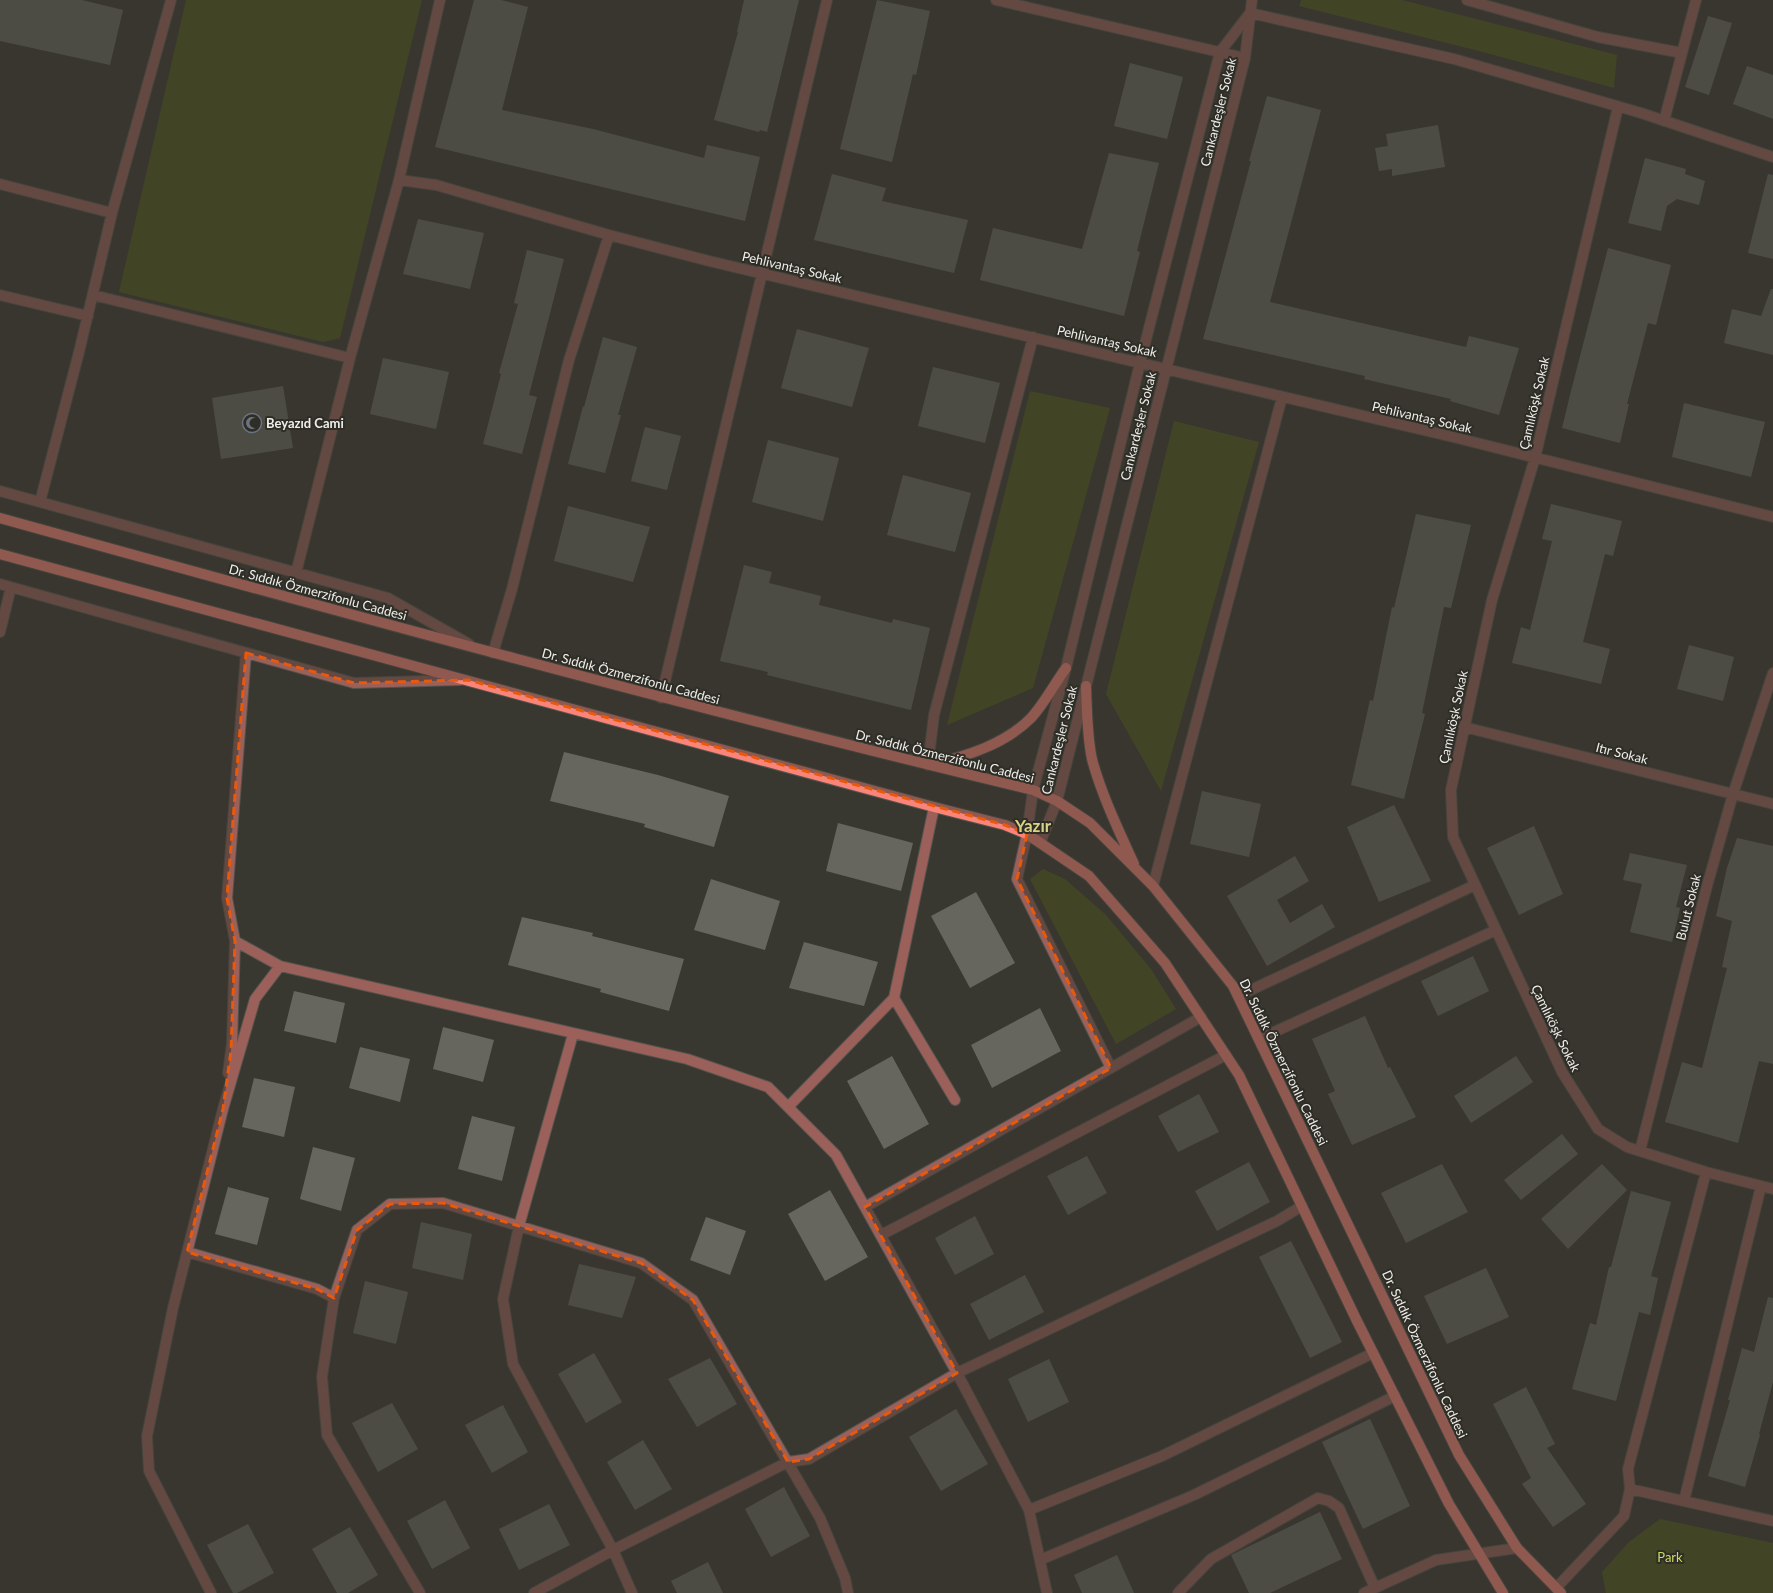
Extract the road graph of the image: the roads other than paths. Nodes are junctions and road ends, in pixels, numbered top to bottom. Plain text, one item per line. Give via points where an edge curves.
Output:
1 (171, 0) edge
2 (440, 0) edge
3 (827, 0) edge
4 (996, 0) edge
5 (1252, 0) edge
6 (1467, 0) edge
7 (1696, 0) edge
8 (1250, 13) junction
9 (1220, 52) junction
10 (1682, 53) junction
11 (1245, 58) junction
12 (1618, 107) junction
13 (1664, 121) junction
14 (1773, 156) edge
15 (399, 180) junction
16 (0, 184) edge
17 (112, 213) junction
18 (609, 235) junction
19 (762, 273) junction
20 (0, 295) edge
21 (93, 295) junction
22 (88, 316) junction
23 (1033, 337) junction
24 (350, 358) junction
25 (1140, 363) junction
26 (1166, 369) junction
27 (1282, 397) junction
28 (1535, 458) junction
29 (0, 491) edge
30 (40, 502) junction
31 (1773, 517) edge
32 (0, 518) edge
33 (0, 554) edge
34 (296, 573) junction
35 (0, 584) edge
36 (11, 587) junction
37 (0, 632) edge
38 (474, 647) junction
39 (246, 653) junction
40 (493, 653) junction
41 (1066, 668) junction
42 (1773, 673) edge
43 (468, 680) junction
44 (1086, 686) junction
45 (661, 698) junction
46 (1464, 727) junction
47 (928, 765) junction
48 (1033, 790) junction
49 (1733, 794) junction
50 (1057, 801) junction
51 (1773, 804) edge
52 (934, 807) junction
53 (1027, 834) junction
54 (1040, 843) junction
55 (1136, 870) junction
56 (1153, 886) junction
57 (1475, 886) junction
58 (1496, 930) junction
59 (235, 942) junction
60 (280, 966) junction
61 (1238, 996) junction
62 (894, 998) junction
63 (1201, 1017) junction
64 (573, 1034) junction
65 (1259, 1039) junction
66 (1226, 1055) junction
67 (1111, 1068) junction
68 (955, 1100) dead end
69 (788, 1107) junction
70 (223, 1109) junction
71 (1640, 1152) junction
72 (1706, 1172) junction
73 (1761, 1186) junction
74 (1773, 1189) edge
75 (1302, 1206) junction
76 (865, 1207) junction
77 (519, 1226) junction
78 (881, 1235) junction
79 (187, 1252) junction
80 (334, 1298) junction
81 (1374, 1353) junction
82 (958, 1372) junction
83 (1395, 1396) junction
84 (788, 1462) junction
85 (1630, 1489) junction
86 (1684, 1501) junction
87 (1029, 1510) junction
88 (1773, 1521) edge
89 (1517, 1548) junction
90 (613, 1550) junction
91 (1478, 1553) junction
92 (1040, 1560) junction
93 (1375, 1588) junction
94 (1559, 1590) edge
95 (211, 1593) edge
96 (420, 1593) edge
97 (534, 1593) edge
98 (632, 1593) edge
99 (848, 1593) edge
100 (1047, 1593) edge
101 (1178, 1593) edge
102 (1364, 1593) edge
103 (1503, 1593) edge

1 - 17 street
2 - 15 street
3 - 19 street
4 - 9 street
5 - 8 street, Cankardeşler Sokak
6 - 10 street via 1598,37
7 - 10 street
8 - 9 street, Cankardeşler Sokak
8 - 11 street, Cankardeşler Sokak
8 - 12 street via 1454,59
9 - 11 street
9 - 25 street, Cankardeşler Sokak
10 - 13 street
11 - 26 street, Cankardeşler Sokak
12 - 13 street
12 - 28 street, Çamlıköşk Sokak
13 - 14 street
15 - 18 street, Pehlivantaş Sokak via 436,185
15 - 24 street
16 - 17 street
17 - 21 street
18 - 19 street, Pehlivantaş Sokak
18 - 40 street via 569,360 512,589
19 - 23 street, Pehlivantaş Sokak
19 - 45 street
20 - 22 street
21 - 22 street
21 - 24 street
22 - 30 street
23 - 25 street, Pehlivantaş Sokak
23 - 47 street via 934,715
24 - 34 street
25 - 26 street, Pehlivantaş Sokak
25 - 41 street, Cankardeşler Sokak
26 - 27 street, Pehlivantaş Sokak
26 - 44 street, Cankardeşler Sokak
27 - 28 street, Pehlivantaş Sokak
27 - 56 street
28 - 31 street, Pehlivantaş Sokak
28 - 46 street, Çamlıköşk Sokak via 1492,600
29 - 30 street
30 - 34 street
32 - 38 main road, Dr. Sıddık Özmerzifonlu Caddesi via 286,598
33 - 43 main road
34 - 38 street via 388,598
35 - 36 street
36 - 37 street
36 - 39 street
38 - 40 main road, Dr. Sıddık Özmerzifonlu Caddesi
39 - 43 street via 354,683
39 - 59 street via 227,898
40 - 45 main road, Dr. Sıddık Özmerzifonlu Caddesi
41 - 47 main road via 1031,717 1003,740 961,757
41 - 48 street, Cankardeşler Sokak
42 - 49 street, Bulut Sokak
43 - 52 main road
44 - 50 street, Cankardeşler Sokak
44 - 55 main road via 1092,761
45 - 47 main road, Dr. Sıddık Özmerzifonlu Caddesi
46 - 49 street, Itır Sokak
46 - 57 street, Çamlıköşk Sokak via 1451,790 1453,837
47 - 48 main road, Dr. Sıddık Özmerzifonlu Caddesi
48 - 50 main road, Dr. Sıddık Özmerzifonlu Caddesi
48 - 53 street, Cankardeşler Sokak
49 - 51 street, Itır Sokak
49 - 71 street, Bulut Sokak via 1707,886
50 - 54 street, Cankardeşler Sokak
50 - 55 main road, Dr. Sıddık Özmerzifonlu Caddesi via 1090,823
52 - 53 main road via 1005,825
52 - 62 street
53 - 54 main road
53 - 67 street, Cankardeşler Sokak via 1017,879
54 - 63 main road via 1089,876 1165,963
55 - 56 main road, Dr. Sıddık Özmerzifonlu Caddesi
56 - 61 main road, Dr. Sıddık Özmerzifonlu Caddesi via 1233,986
57 - 58 street, Çamlıköşk Sokak
57 - 61 street
58 - 65 street
58 - 71 street, Çamlıköşk Sokak via 1562,1072 1598,1129 1627,1148
59 - 60 street
59 - 70 street via 232,1043
60 - 64 street
60 - 70 street via 255,999
61 - 65 main road, Dr. Sıddık Özmerzifonlu Caddesi
62 - 68 street
62 - 69 street
63 - 66 main road
63 - 67 street
64 - 69 street via 687,1059 768,1087
64 - 77 street
65 - 89 main road, Dr. Sıddık Özmerzifonlu Caddesi via 1459,1455
66 - 75 main road via 1239,1075
66 - 78 street
67 - 76 street
69 - 76 street via 836,1155
70 - 79 street
71 - 72 street, Çamlıköşk Sokak
72 - 73 street, Çamlıköşk Sokak
72 - 85 street via 1628,1469
73 - 74 street, Çamlıköşk Sokak
73 - 86 street
75 - 81 main road
75 - 82 street via 1270,1224
76 - 78 street
77 - 80 street via 443,1203 390,1204 357,1230
77 - 84 street via 641,1263 693,1300
77 - 90 street via 503,1299 513,1364
78 - 82 street
79 - 80 street via 317,1289
79 - 95 street via 147,1436 149,1471
80 - 96 street via 322,1377 326,1435
81 - 83 main road
81 - 87 street via 1162,1456
82 - 84 street via 809,1459
82 - 87 street
83 - 91 main road via 1449,1504
83 - 92 street via 1194,1495
84 - 90 street
84 - 99 street via 820,1518 845,1578
85 - 86 street
85 - 94 street via 1624,1516
86 - 88 street
87 - 92 street
89 - 91 street
89 - 94 main road, Dr. Sıddık Özmerzifonlu Caddesi
90 - 97 street
90 - 98 street
91 - 93 street via 1436,1560
91 - 103 main road
92 - 100 street
93 - 101 street via 1339,1508 1329,1501 1318,1498 1211,1559
93 - 102 street

